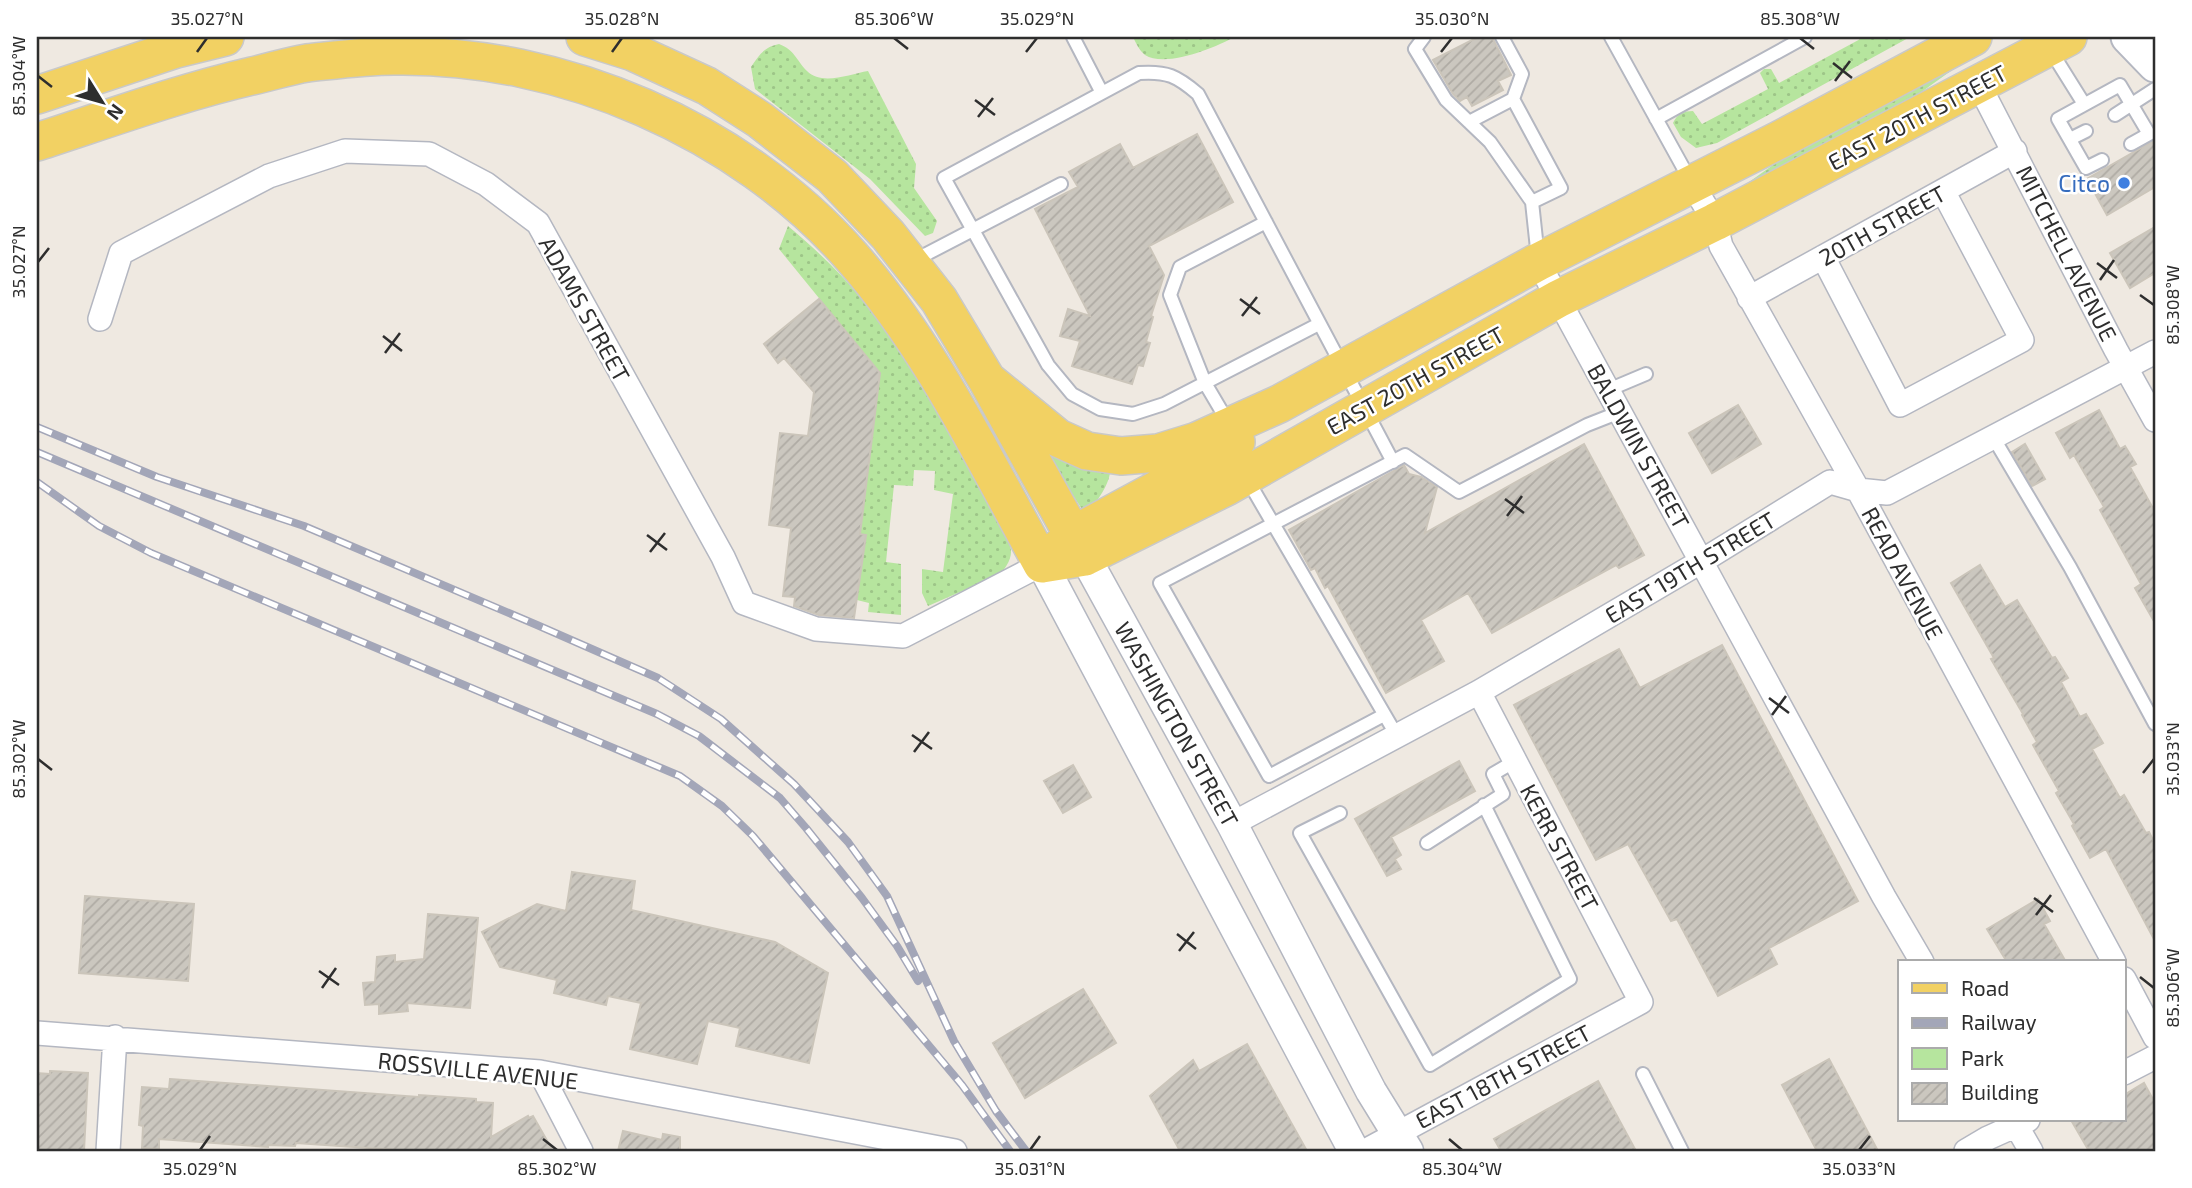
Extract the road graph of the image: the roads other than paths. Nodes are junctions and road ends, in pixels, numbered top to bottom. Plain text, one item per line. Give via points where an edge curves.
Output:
1 (225, 37) edge
2 (585, 37) edge
3 (1073, 37) edge
4 (1424, 37) edge
5 (1502, 37) edge
6 (1611, 37) edge
7 (1805, 37) edge
8 (1973, 37) edge
9 (2128, 37) edge
10 (2058, 42) edge
11 (2155, 65) edge
12 (1979, 85) junction
13 (2155, 89) edge
14 (1102, 93) junction
15 (37, 95) edge
16 (1513, 99) junction
17 (2084, 104) junction
18 (2132, 105) junction
19 (2115, 115) dead end
20 (1656, 119) junction
21 (1469, 122) junction
22 (2086, 131) dead end
23 (2070, 139) junction
24 (37, 142) edge
25 (2131, 144) dead end
26 (2015, 151) junction
27 (2102, 160) dead end
28 (1061, 184) dead end
29 (1692, 184) junction
30 (1943, 191) junction
31 (1532, 202) junction
32 (1266, 222) junction
33 (1715, 222) junction
34 (973, 231) junction
35 (1824, 257) junction
36 (1538, 262) junction
37 (910, 263) junction
38 (1749, 298) junction
39 (1558, 299) junction
40 (100, 319) dead end
41 (1320, 324) junction
42 (2155, 352) edge
43 (2126, 368) junction
44 (1343, 369) junction
45 (1646, 374) dead end
46 (987, 380) junction
47 (1205, 383) junction
48 (1608, 390) junction
49 (1279, 404) junction
50 (1364, 409) junction
51 (1620, 412) junction
52 (2155, 420) edge
53 (1230, 426) junction
54 (1993, 438) junction
55 (1393, 462) junction
56 (1245, 476) junction
57 (1858, 490) junction
58 (1274, 525) junction
59 (1079, 546) junction
60 (1702, 561) junction
61 (1042, 564) junction
62 (744, 603) joint
63 (1479, 692) junction
64 (1384, 715) junction
65 (2155, 724) edge
66 (1397, 736) junction
67 (1515, 761) junction
68 (1484, 805) junction
69 (1340, 813) dead end
70 (1232, 824) junction
71 (1427, 843) dead end
72 (1921, 960) edge
73 (2113, 960) edge
74 (2126, 983) edge
75 (1641, 1002) joint
76 (37, 1032) edge
77 (115, 1037) junction
78 (2155, 1037) edge
79 (2155, 1058) edge
80 (540, 1072) junction
81 (2126, 1072) edge
82 (1643, 1074) dead end
83 (2019, 1122) edge
84 (1403, 1142) edge
85 (108, 1151) edge
86 (581, 1151) edge
87 (955, 1151) edge
88 (1354, 1151) edge
89 (1365, 1151) edge
90 (1682, 1151) edge
91 (1966, 1151) edge
92 (2031, 1151) edge

1 - 15 main road
2 - 37 main road, WASHINGTON STREET via 633,51 707,86 760,120 832,176
3 - 14 lane
4 - 21 lane via 1415,49 1446,100
5 - 16 lane via 1522,74
6 - 20 lane
7 - 20 lane
8 - 29 main road, EAST 20TH STREET
9 - 11 main road
10 - 12 main road, EAST 20TH STREET
10 - 17 lane
12 - 26 street, MITCHELL AVENUE
12 - 33 main road, EAST 20TH STREET
13 - 18 lane
14 - 32 lane via 1139,73 1161,72 1181,79 1198,94
14 - 34 lane via 944,178
16 - 21 lane
16 - 31 lane via 1561,188
17 - 18 lane via 2120,85
17 - 23 lane via 2058,119
18 - 19 lane
18 - 25 lane via 2148,134
20 - 29 lane
21 - 31 lane via 1490,142
22 - 23 lane
23 - 27 lane via 2086,168
24 - 61 main road, WASHINGTON STREET via 206,87 304,64 394,55 466,59 547,74 617,95 739,159 795,202 850,255 937,374
26 - 30 street, 20TH STREET
26 - 43 street, MITCHELL AVENUE
28 - 34 lane
29 - 33 street, READ AVENUE
29 - 36 main road, EAST 20TH STREET
30 - 35 street, 20TH STREET
30 - 35 street via 2022,340 1900,405
31 - 36 lane
32 - 41 lane
32 - 47 lane via 1180,267 1170,295
33 - 38 street, READ AVENUE via 1721,246
33 - 39 main road, EAST 20TH STREET
34 - 37 lane
34 - 47 lane via 1048,365 1072,394 1100,409 1133,414
35 - 38 street, 20TH STREET
36 - 39 street, BALDWIN STREET
36 - 44 main road, EAST 20TH STREET
37 - 46 main road, WASHINGTON STREET via 939,300
38 - 57 street, READ AVENUE
39 - 48 street, BALDWIN STREET
39 - 50 main road, EAST 20TH STREET
40 - 62 street, ADAMS STREET via 121,253 215,203 270,176 345,151 429,153 486,184 538,223
41 - 44 lane
41 - 47 lane
42 - 43 street, EAST 19TH STREET
43 - 52 street, MITCHELL AVENUE
43 - 54 street, EAST 19TH STREET
44 - 49 main road, EAST 20TH STREET
44 - 50 lane
45 - 48 lane
46 - 53 main road via 1058,438 1087,451 1121,457 1158,453
46 - 59 main road, WASHINGTON STREET
47 - 53 lane
48 - 51 street, BALDWIN STREET
49 - 53 main road
49 - 59 main road via 1242,438
50 - 55 lane
50 - 56 main road, EAST 20TH STREET
51 - 55 lane via 1459,492 1405,455
51 - 60 street, BALDWIN STREET
54 - 57 street, EAST 19TH STREET via 1887,493
54 - 65 lane via 2070,566
55 - 58 lane
56 - 58 lane
56 - 59 main road, EAST 20TH STREET
57 - 60 street, EAST 19TH STREET via 1830,482
57 - 73 street, READ AVENUE
58 - 64 lane
58 - 64 lane via 1160,583 1269,776
59 - 61 main road, EAST 20TH STREET
59 - 70 street, WASHINGTON STREET
60 - 63 street, EAST 19TH STREET
60 - 72 street, BALDWIN STREET
61 - 62 street, EAST 20TH STREET via 903,636 816,629
61 - 88 street, WASHINGTON STREET
63 - 66 street, EAST 19TH STREET
63 - 67 street, KERR STREET
64 - 66 lane
66 - 70 street, EAST 19TH STREET
67 - 68 lane via 1493,774 1503,794
67 - 75 street, KERR STREET
68 - 69 lane via 1570,979 1430,1065 1300,832
68 - 71 lane
70 - 84 street, WASHINGTON STREET via 1371,1091
74 - 78 street
75 - 84 street, EAST 18TH STREET
76 - 77 street, ROSSVILLE AVENUE
77 - 80 street, ROSSVILLE AVENUE
77 - 85 street
79 - 81 street
80 - 86 street
80 - 87 street, ROSSVILLE AVENUE
82 - 90 lane
83 - 91 street
83 - 92 street
84 - 89 street, EAST 18TH STREET

